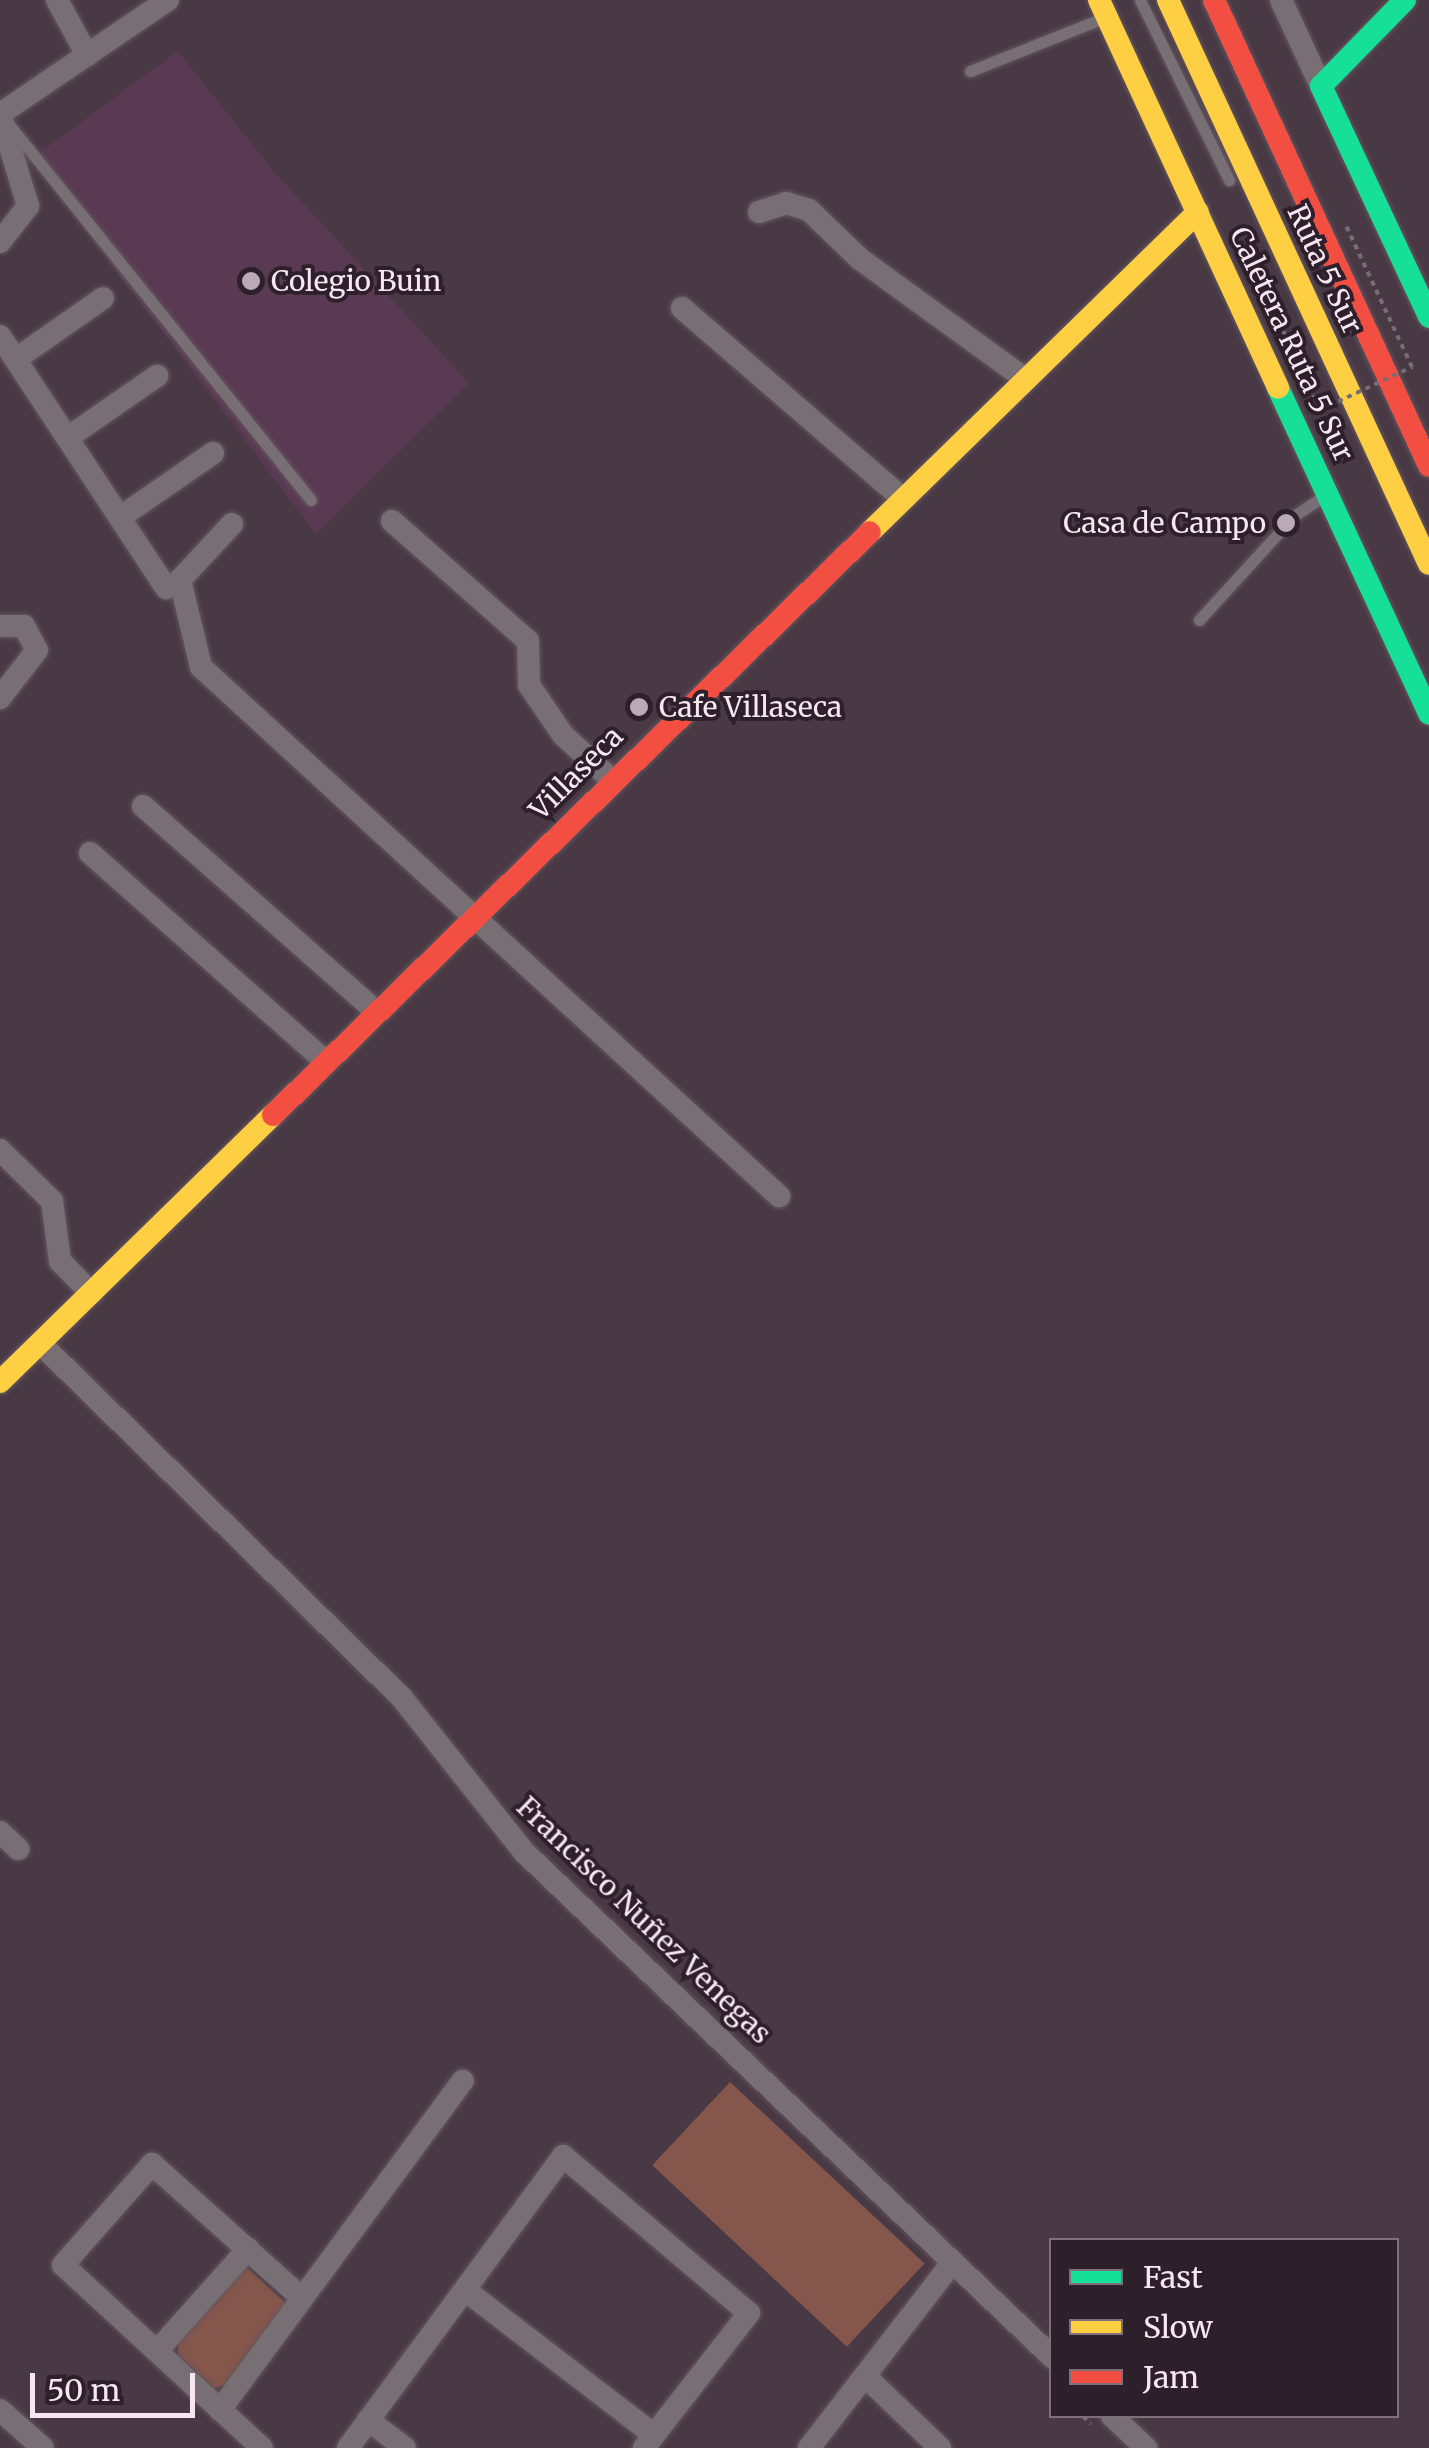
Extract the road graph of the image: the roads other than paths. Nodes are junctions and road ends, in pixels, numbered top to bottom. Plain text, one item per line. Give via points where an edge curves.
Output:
1 (58, 0) edge
2 (1140, 0) edge
3 (1168, 0) edge
4 (1214, 0) edge
5 (1280, 0) edge
6 (1405, 0) edge
7 (165, 1) edge
8 (1103, 8) edge
9 (87, 56) junction
10 (970, 70) dead end
11 (1321, 86) junction
12 (0, 114) edge
13 (758, 212) dead end
14 (1198, 212) junction
15 (0, 242) edge
16 (1300, 287) junction
17 (103, 298) dead end
18 (688, 304) dead end
19 (1429, 317) edge
20 (0, 336) edge
21 (16, 359) junction
22 (156, 376) dead end
23 (1021, 376) junction
24 (70, 436) junction
25 (213, 453) dead end
26 (1429, 466) edge
27 (905, 491) junction
28 (1328, 494) junction
29 (311, 500) dead end
30 (125, 514) junction
31 (392, 521) dead end
32 (232, 524) dead end
33 (1429, 564) edge
34 (166, 588) dead end
35 (1199, 620) dead end
36 (5, 624) edge
37 (0, 698) edge
38 (1429, 714) edge
39 (612, 780) junction
40 (143, 806) dead end
41 (90, 853) dead end
42 (478, 912) junction
43 (376, 1012) junction
44 (326, 1062) junction
45 (0, 1150) edge
46 (778, 1196) dead end
47 (91, 1293) junction
48 (40, 1344) junction
49 (0, 1382) edge
50 (0, 1832) edge
51 (18, 1849) dead end
52 (463, 2081) dead end
53 (248, 2249) junction
54 (952, 2262) junction
55 (464, 2290) junction
56 (302, 2298) junction
57 (157, 2351) junction
58 (1049, 2354) edge
59 (864, 2376) junction
60 (0, 2410) edge
61 (220, 2410) junction
62 (1114, 2418) edge
63 (368, 2420) junction
64 (649, 2441) edge
65 (42, 2448) edge
66 (262, 2448) edge
67 (348, 2448) edge
68 (405, 2448) edge
69 (809, 2448) edge
70 (940, 2448) edge
71 (1146, 2448) edge

1 - 9 street
2 - 16 lane via 1204,136
3 - 16 main road, Ruta 5 Sur
4 - 26 main road, Ruta 5 Sur
5 - 11 street
6 - 11 main road
7 - 9 street
8 - 10 lane
8 - 14 main road, Caletera Ruta 5 Sur
9 - 12 street
11 - 19 main road
12 - 15 street via 28,206
12 - 29 lane via 60,176
13 - 23 street via 786,202 809,210 860,259
14 - 23 main road, Villaseca
14 - 28 main road, Caletera Ruta 5 Sur
16 - 33 main road, Ruta 5 Sur
17 - 21 street
18 - 27 street
20 - 21 street
21 - 24 street
22 - 24 street
23 - 27 main road, Villaseca
24 - 30 street
25 - 30 street
27 - 39 main road, Villaseca
28 - 35 lane via 1294,516
28 - 38 main road, Caletera Ruta 5 Sur
30 - 34 street
31 - 39 street via 528,641 528,685 563,735
32 - 42 street via 180,580 201,667
36 - 37 street via 29,630 37,650
39 - 42 main road, Villaseca
40 - 43 street
41 - 44 street
42 - 43 main road, Villaseca
42 - 46 street
43 - 44 main road, Villaseca
44 - 47 main road, Villaseca
45 - 47 street via 52,1201 60,1261
47 - 48 main road, Villaseca
48 - 49 main road, Villaseca
48 - 54 street, Francisco Nuñez Venegas via 402,1698 524,1852
50 - 51 street
52 - 56 street
53 - 56 street
53 - 57 street
53 - 57 street via 152,2164 63,2265
54 - 58 street, Francisco Nuñez Venegas
54 - 59 street
55 - 63 street
55 - 64 street
55 - 64 street via 563,2156 749,2313
56 - 61 street
57 - 61 street
59 - 69 street
59 - 70 street
60 - 65 street
61 - 66 street
62 - 71 street
63 - 67 street
63 - 68 street

